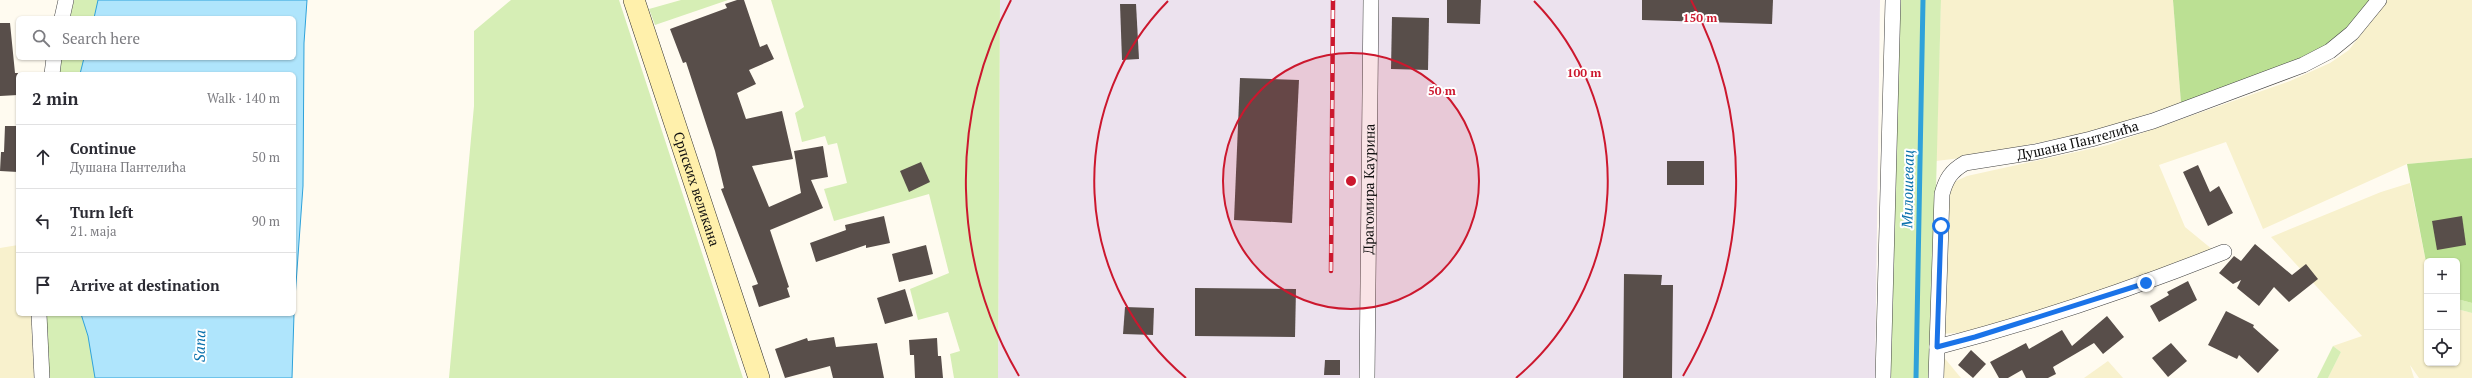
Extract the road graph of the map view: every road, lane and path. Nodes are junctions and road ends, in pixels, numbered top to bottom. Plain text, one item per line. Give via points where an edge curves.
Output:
1 (66, 0) edge
2 (634, 0) edge
3 (1371, 0) edge
4 (1893, 0) edge
5 (2379, 0) edge
6 (62, 16) edge
7 (54, 60) edge
8 (52, 72) edge
9 (2224, 252) dead end
10 (39, 316) edge
11 (1937, 347) junction
12 (42, 378) edge
13 (759, 378) edge
14 (1367, 378) edge
15 (1883, 378) edge
16 (1936, 378) edge

1 - 6 street
2 - 13 main road, Српских великана
3 - 14 street, Драгомира Каурина
4 - 15 street
5 - 11 street, Душана Пантелића via 2352,33 2330,51 2303,66 2153,121 2091,139 2035,152 1972,162 1956,168 1947,178 1942,194
7 - 8 street
9 - 11 street via 2146,283
10 - 12 street
11 - 16 street, Душана Пантелића

